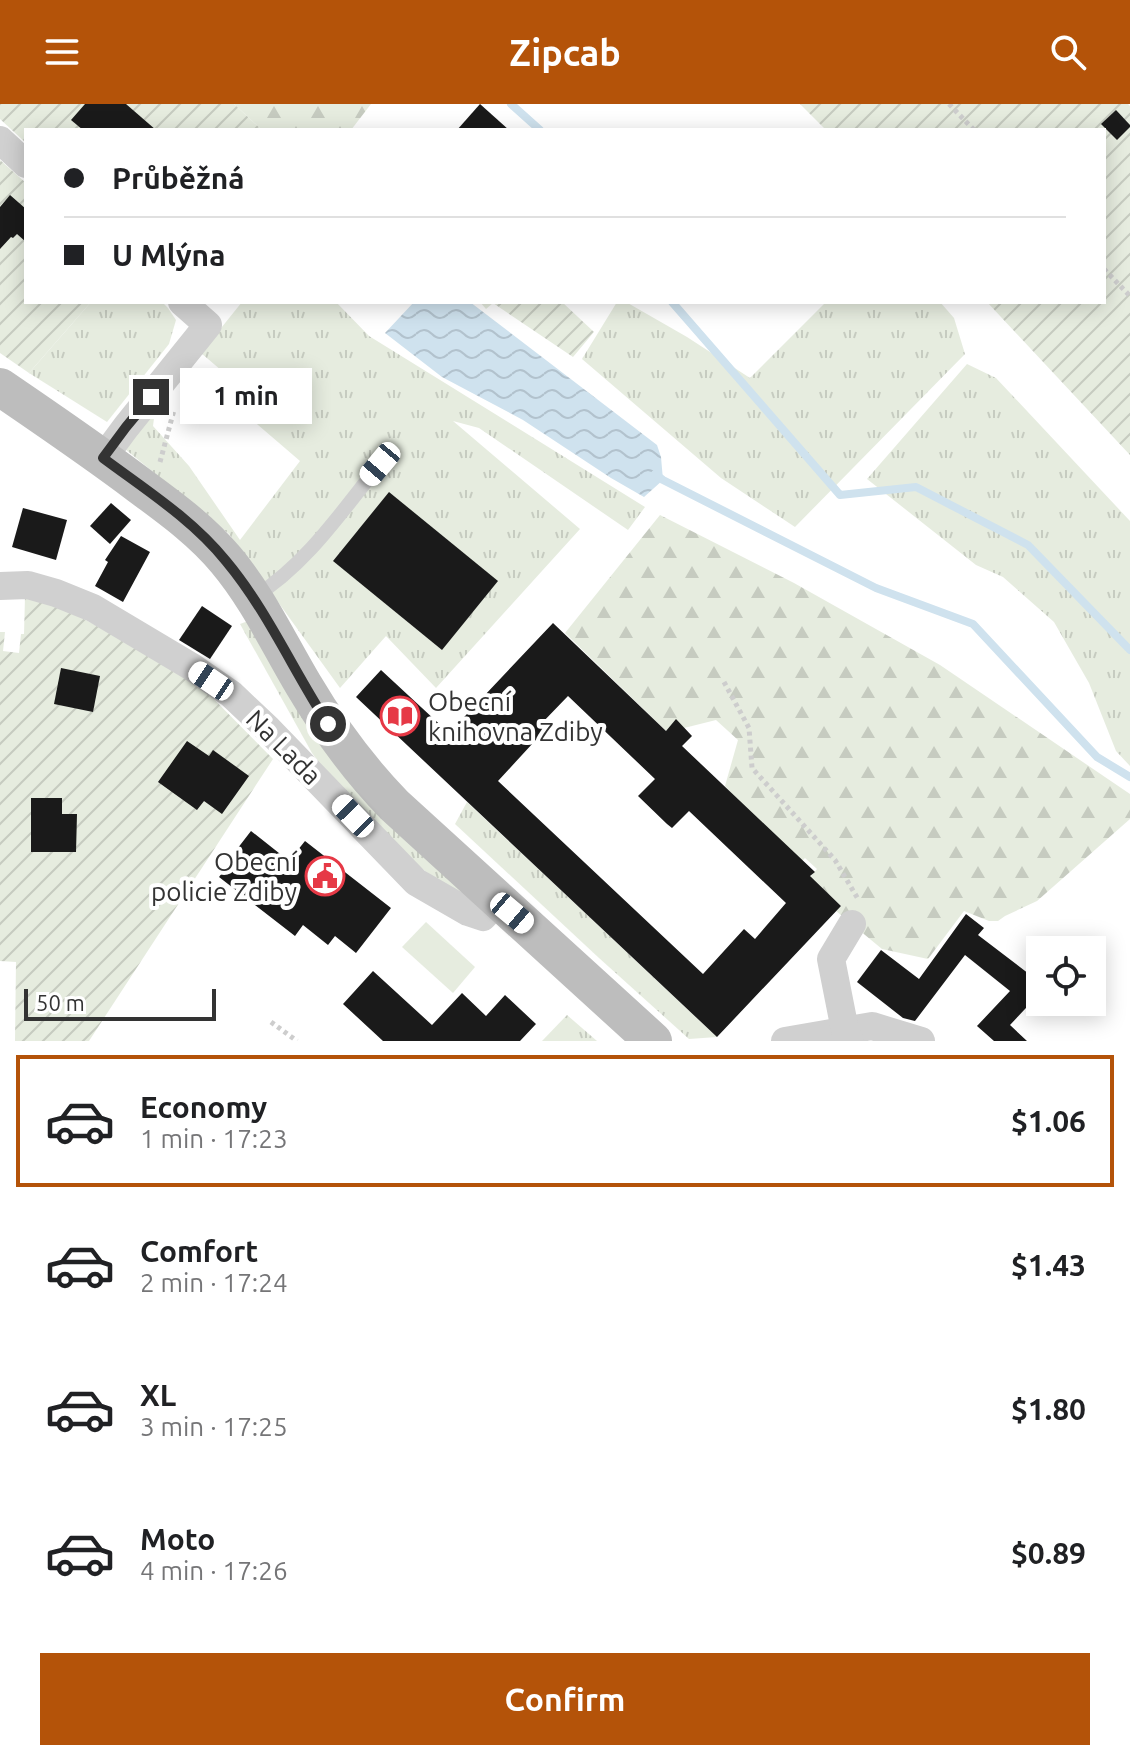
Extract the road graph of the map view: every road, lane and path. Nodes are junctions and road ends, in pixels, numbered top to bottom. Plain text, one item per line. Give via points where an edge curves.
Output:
1 (949, 104) edge
2 (972, 128) edge
3 (0, 140) edge
4 (24, 162) edge
5 (1106, 271) edge
6 (1130, 296) edge
7 (184, 304) edge
8 (0, 387) edge
9 (103, 458) junction
10 (380, 464) dead end
11 (0, 586) edge
12 (254, 597) junction
13 (724, 682) dead end
14 (498, 901) junction
15 (852, 924) joint
16 (271, 1022) dead end
17 (848, 1035) edge
18 (297, 1041) edge
19 (653, 1041) edge
20 (785, 1041) edge
21 (921, 1041) edge

1 - 2 path
3 - 4 street
5 - 6 path
7 - 9 street via 208,325
8 - 9 street
9 - 12 street via 191,524
10 - 12 lane via 305,557
11 - 14 street, Na Lada via 28,585 93,608 192,667 268,729 416,882 483,917
12 - 14 street via 340,744 394,805
13 - 15 path via 749,728 752,768 835,860 858,898
14 - 19 street
15 - 17 street via 831,959
16 - 18 path
17 - 20 street
17 - 21 street via 872,1026

